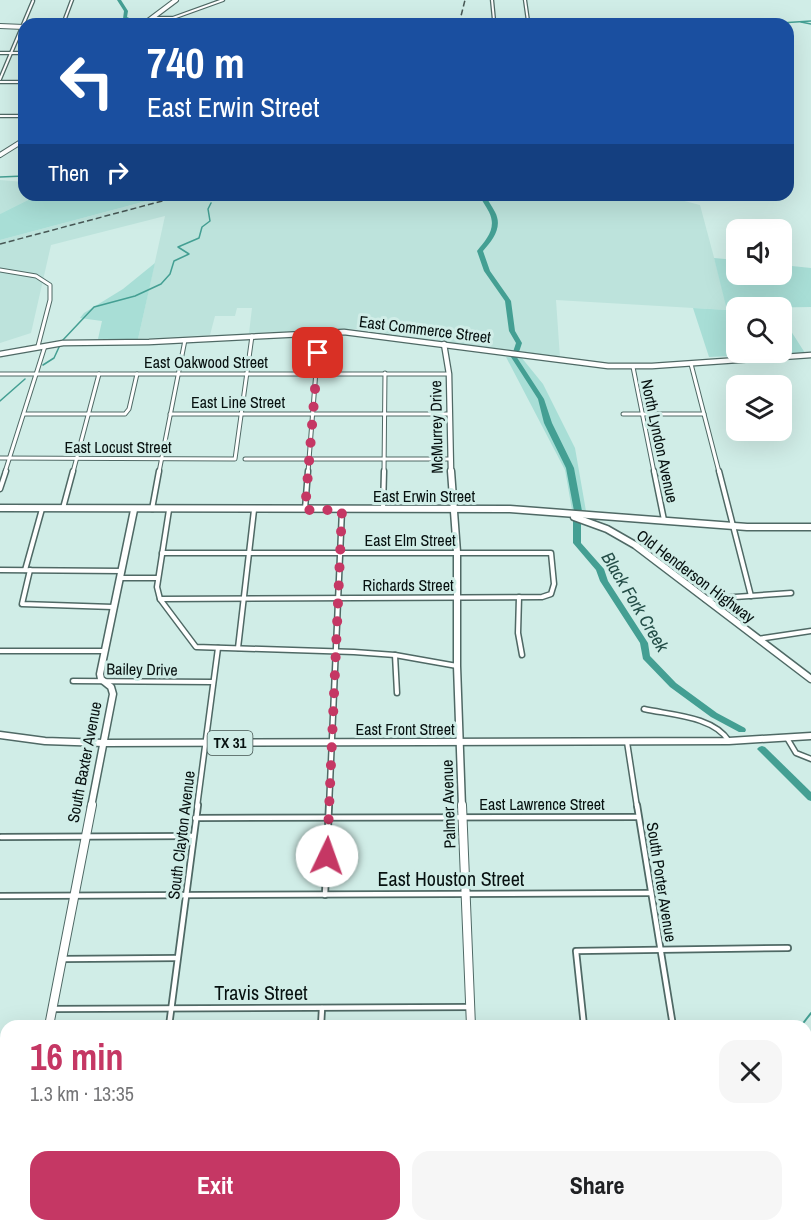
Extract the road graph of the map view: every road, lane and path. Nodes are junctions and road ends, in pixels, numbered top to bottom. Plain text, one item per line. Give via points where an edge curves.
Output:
1 (72, 0) edge
2 (176, 0) edge
3 (224, 0) edge
4 (492, 0) edge
5 (525, 0) edge
6 (33, 1) edge
7 (26, 18) edge
8 (65, 18) edge
9 (153, 18) joint
10 (495, 18) edge
11 (528, 18) edge
12 (0, 26) edge
13 (18, 27) edge
14 (18, 40) edge
15 (0, 53) edge
16 (13, 53) junction
17 (18, 53) edge
18 (0, 81) edge
19 (18, 82) edge
20 (0, 116) edge
21 (18, 116) edge
22 (18, 144) edge
23 (2, 153) edge
24 (0, 270) edge
25 (319, 333) junction
26 (252, 336) junction
27 (185, 340) junction
28 (444, 344) junction
29 (46, 345) junction
30 (38, 346) junction
31 (0, 354) edge
32 (811, 356) edge
33 (691, 364) junction
34 (633, 367) junction
35 (248, 373) junction
36 (316, 373) junction
37 (385, 373) junction
38 (0, 374) edge
39 (37, 374) junction
40 (99, 374) junction
41 (137, 374) junction
42 (178, 374) junction
43 (449, 374) junction
44 (24, 414) junction
45 (89, 414) junction
46 (170, 414) junction
47 (242, 414) junction
48 (313, 414) junction
49 (385, 414) junction
50 (450, 414) junction
51 (623, 414) dead end
52 (643, 414) junction
53 (704, 414) junction
54 (0, 458) edge
55 (10, 458) junction
56 (76, 459) junction
57 (160, 459) junction
58 (245, 459) dead end
59 (309, 459) junction
60 (384, 459) junction
61 (450, 459) junction
62 (0, 489) edge
63 (0, 508) edge
64 (42, 509) junction
65 (62, 509) junction
66 (454, 509) junction
67 (134, 510) junction
68 (152, 510) junction
69 (169, 510) junction
70 (254, 510) junction
71 (305, 510) junction
72 (342, 510) junction
73 (383, 510) junction
74 (556, 513) junction
75 (602, 516) junction
76 (664, 520) junction
77 (599, 525) junction
78 (732, 526) junction
79 (811, 527) edge
80 (341, 552) junction
81 (457, 552) junction
82 (162, 553) junction
83 (248, 553) junction
84 (0, 570) edge
85 (28, 570) junction
86 (121, 574) junction
87 (157, 578) junction
88 (791, 593) dead end
89 (548, 596) joint
90 (751, 596) junction
91 (244, 597) junction
92 (339, 597) junction
93 (458, 597) junction
94 (519, 597) junction
95 (160, 599) junction
96 (705, 599) junction
97 (113, 607) junction
98 (811, 631) edge
99 (757, 639) junction
100 (218, 648) junction
101 (238, 648) junction
102 (0, 651) edge
103 (104, 651) junction
104 (337, 651) junction
105 (395, 655) junction
106 (522, 655) dead end
107 (457, 666) junction
108 (811, 679) edge
109 (73, 681) dead end
110 (103, 681) junction
111 (212, 682) junction
112 (397, 693) dead end
113 (644, 709) dead end
114 (0, 736) edge
115 (811, 736) edge
116 (787, 738) junction
117 (729, 741) junction
118 (204, 742) junction
119 (333, 742) junction
120 (461, 742) junction
121 (627, 742) junction
122 (104, 743) junction
123 (811, 759) edge
124 (330, 816) junction
125 (463, 816) junction
126 (638, 817) junction
127 (195, 818) junction
128 (85, 836) junction
129 (193, 836) junction
130 (1, 837) edge
131 (650, 893) junction
132 (466, 894) junction
133 (325, 895) junction
134 (0, 896) edge
135 (74, 896) junction
136 (185, 896) junction
137 (788, 948) dead end
138 (658, 950) junction
139 (177, 958) junction
140 (62, 959) junction
141 (470, 1007) junction
142 (171, 1008) junction
143 (322, 1008) junction
144 (52, 1009) junction
145 (50, 1020) edge
146 (170, 1020) edge
147 (321, 1020) edge
148 (471, 1020) edge
149 (583, 1020) edge
150 (672, 1020) edge

1 - 8 street
2 - 9 street
3 - 9 street via 173,18
4 - 10 street
5 - 11 street
6 - 7 street
12 - 13 street
14 - 16 street
15 - 16 street
16 - 17 street
16 - 18 street
18 - 19 street
20 - 21 street
22 - 23 street
24 - 30 street via 36,276 50,285
25 - 26 street, East Commerce Street
25 - 28 street, East Commerce Street
25 - 36 street
26 - 27 street, East Commerce Street
26 - 35 street
27 - 29 street, East Commerce Street
27 - 42 street
28 - 34 street, East Commerce Street via 581,364
28 - 43 street, McMurrey Drive
29 - 30 street, East Commerce Street
29 - 39 street
30 - 31 street, East Commerce Street
32 - 33 street, East Commerce Street
33 - 34 street, East Commerce Street
33 - 53 street
34 - 52 street, North Lyndon Avenue
35 - 36 street, East Oakwood Street
35 - 42 street, East Oakwood Street
35 - 47 street
36 - 37 street, East Oakwood Street
36 - 48 street
37 - 43 street, East Oakwood Street
37 - 49 street
38 - 39 street, East Oakwood Street
39 - 40 street, East Oakwood Street
39 - 44 street
40 - 41 street, East Oakwood Street
40 - 45 street
41 - 42 street, East Oakwood Street
41 - 45 street via 125,414
42 - 46 street
43 - 50 street, McMurrey Drive
44 - 45 street
44 - 55 street
45 - 56 street
46 - 47 street, East Line Street
46 - 57 street
47 - 48 street, East Line Street
47 - 57 street, East Locust Street via 235,459
48 - 49 street, East Line Street
48 - 59 street
49 - 50 street, East Line Street
49 - 60 street
50 - 61 street, McMurrey Drive
51 - 52 street
52 - 53 street
52 - 76 street, North Lyndon Avenue
53 - 78 street
54 - 55 street, East Locust Street
55 - 56 street, East Locust Street
55 - 62 street
56 - 57 street, East Locust Street
56 - 65 street
57 - 68 street
58 - 59 street
59 - 60 street
59 - 71 street
60 - 61 street
60 - 73 street
61 - 66 street, McMurrey Drive
63 - 64 street, East Erwin Street
64 - 65 street, East Erwin Street
64 - 85 street
65 - 67 street, East Erwin Street
66 - 73 street, East Erwin Street
66 - 74 street, East Erwin Street
66 - 81 street, Palmer Avenue
67 - 68 street, East Erwin Street
67 - 86 street, South Baxter Avenue
68 - 69 street, East Erwin Street
69 - 70 street, East Erwin Street
69 - 82 street
70 - 71 street, East Erwin Street
70 - 83 street
71 - 72 street, East Erwin Street
72 - 73 street, East Erwin Street
72 - 80 street
74 - 75 street, East Erwin Street
74 - 77 street, Old Henderson Highway
75 - 76 street, East Erwin Street
75 - 77 street via 596,520
76 - 78 street, East Erwin Street
77 - 96 street, Old Henderson Highway via 640,549
78 - 79 street, East Erwin Street
78 - 90 street
80 - 81 street, East Elm Street
80 - 83 street, East Elm Street
80 - 92 street
81 - 89 street, East Elm Street via 551,553 554,584
81 - 93 street, Palmer Avenue
82 - 83 street, East Elm Street
82 - 87 street
83 - 91 street
84 - 85 street
85 - 86 street
85 - 97 street via 22,604
86 - 87 street
86 - 97 street, South Baxter Avenue
87 - 95 street
88 - 90 street
89 - 94 street, Richards Street
90 - 96 street
91 - 92 street, Richards Street
91 - 95 street, Richards Street
91 - 101 street
92 - 93 street, Richards Street
92 - 104 street
93 - 94 street, Richards Street
93 - 107 street, Palmer Avenue
94 - 106 street via 516,635
95 - 100 street via 196,647
96 - 99 street, Old Henderson Highway
97 - 103 street, South Baxter Avenue
98 - 99 street
99 - 108 street, Old Henderson Highway
100 - 101 street
100 - 111 street, South Clayton Avenue
101 - 104 street
102 - 103 street
103 - 110 street, South Baxter Avenue via 100,676
104 - 105 street
104 - 119 street
105 - 107 street
105 - 112 street
107 - 120 street, Palmer Avenue
109 - 110 street, Bailey Drive
110 - 111 street, Bailey Drive
110 - 122 street, South Baxter Avenue via 113,692
111 - 118 street, South Clayton Avenue
113 - 117 street via 713,725 727,734
114 - 122 street, East Front Street / TX 31
115 - 116 street, East Front Street / TX 31
116 - 117 street, East Front Street / TX 31
116 - 123 street via 796,753
117 - 121 street, East Front Street / TX 31
118 - 119 street, East Front Street / TX 31
118 - 122 street, East Front Street / TX 31
118 - 127 street, South Clayton Avenue
119 - 120 street, East Front Street / TX 31
119 - 124 street
120 - 121 street, East Front Street / TX 31
120 - 125 street, Palmer Avenue
121 - 126 street, South Porter Avenue
122 - 128 street, South Baxter Avenue
124 - 125 street, East Lawrence Street
124 - 127 street, East Lawrence Street
124 - 133 street
125 - 126 street, East Lawrence Street
125 - 132 street, Palmer Avenue
126 - 131 street, South Porter Avenue
127 - 129 street, South Clayton Avenue
128 - 129 street
128 - 130 street
128 - 135 street, South Baxter Avenue
129 - 136 street, South Clayton Avenue
131 - 132 street, East Houston Street
131 - 138 street, South Porter Avenue
132 - 133 street, East Houston Street
132 - 141 street, Palmer Avenue
133 - 136 street, East Houston Street
134 - 135 street, East Houston Street
135 - 136 street, East Houston Street
135 - 140 street, South Baxter Avenue
136 - 139 street, South Clayton Avenue
137 - 138 street
138 - 149 street via 576,951
138 - 150 street, South Porter Avenue
139 - 140 street
139 - 142 street, South Clayton Avenue
140 - 144 street, South Baxter Avenue
141 - 143 street, Travis Street
141 - 148 street, Palmer Avenue
142 - 143 street, Travis Street
142 - 144 street, Travis Street
142 - 146 street, South Clayton Avenue
143 - 147 street
144 - 145 street, South Baxter Avenue

